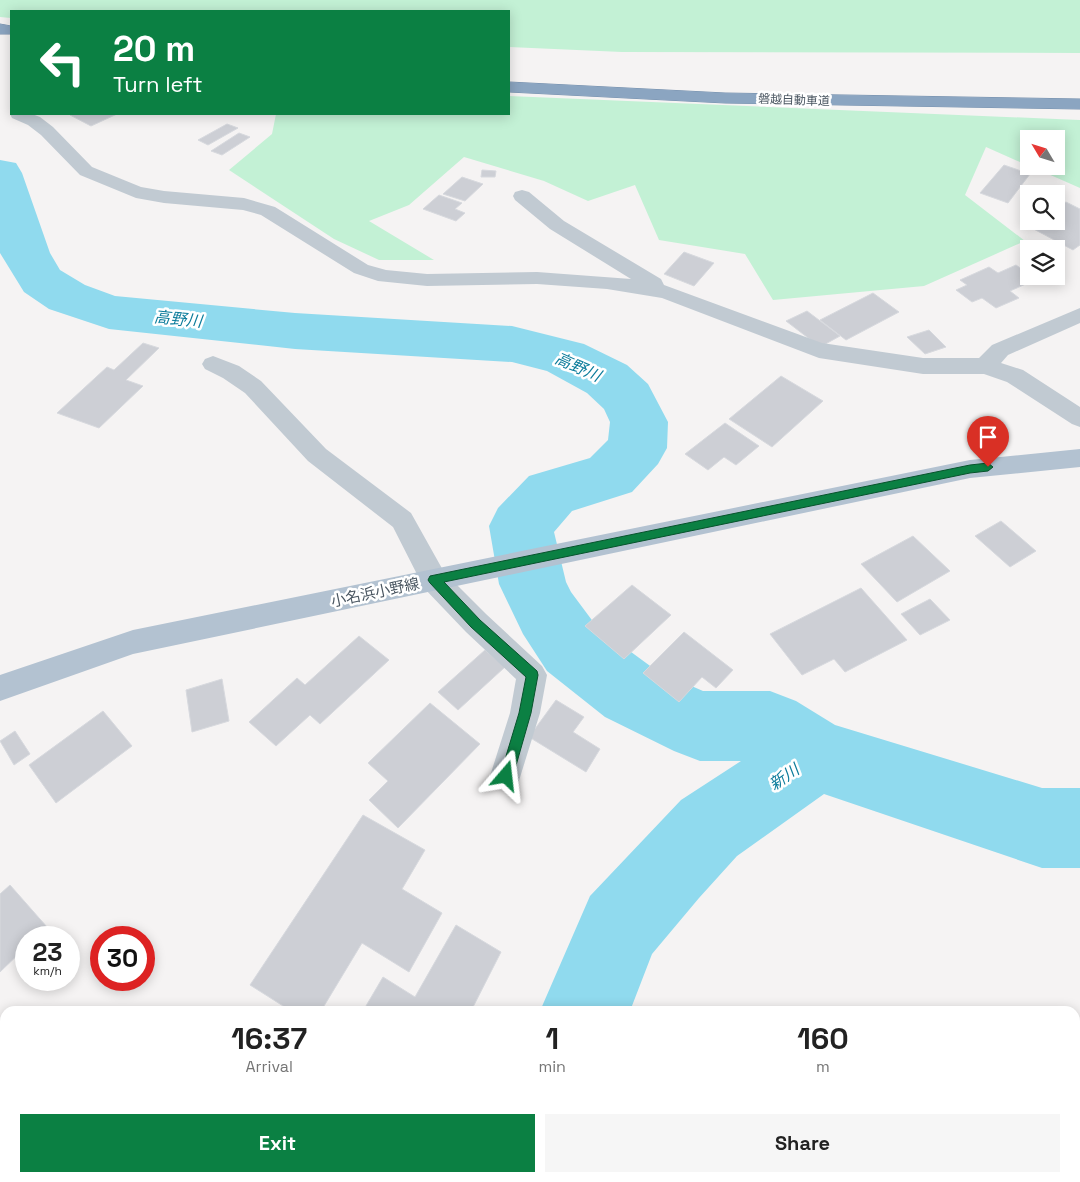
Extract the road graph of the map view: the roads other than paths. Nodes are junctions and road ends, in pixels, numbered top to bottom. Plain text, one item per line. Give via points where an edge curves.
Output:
1 (819, 84) dead end
2 (510, 87) edge
3 (1026, 87) dead end
4 (1080, 104) edge
5 (20, 115) edge
6 (522, 196) dead end
7 (668, 293) junction
8 (1080, 315) edge
9 (213, 364) dead end
10 (985, 366) junction
11 (1080, 418) edge
12 (1080, 458) edge
13 (434, 580) junction
14 (0, 688) edge
15 (506, 776) dead end

1 - 3 highway, 磐越自動車道
2 - 4 highway, 磐越自動車道 via 725,98
5 - 7 street via 47,131 86,171 136,192 244,204 268,211 361,270 427,280 590,280
6 - 7 street via 557,225
7 - 10 street via 819,350 923,366
8 - 10 street via 1000,350
9 - 13 street via 253,387 317,455 402,520
10 - 11 street via 1015,376
12 - 13 main road, 小名浜小野線 via 970,469
13 - 14 main road, 小名浜小野線 via 134,642
13 - 15 street via 532,675 525,713

